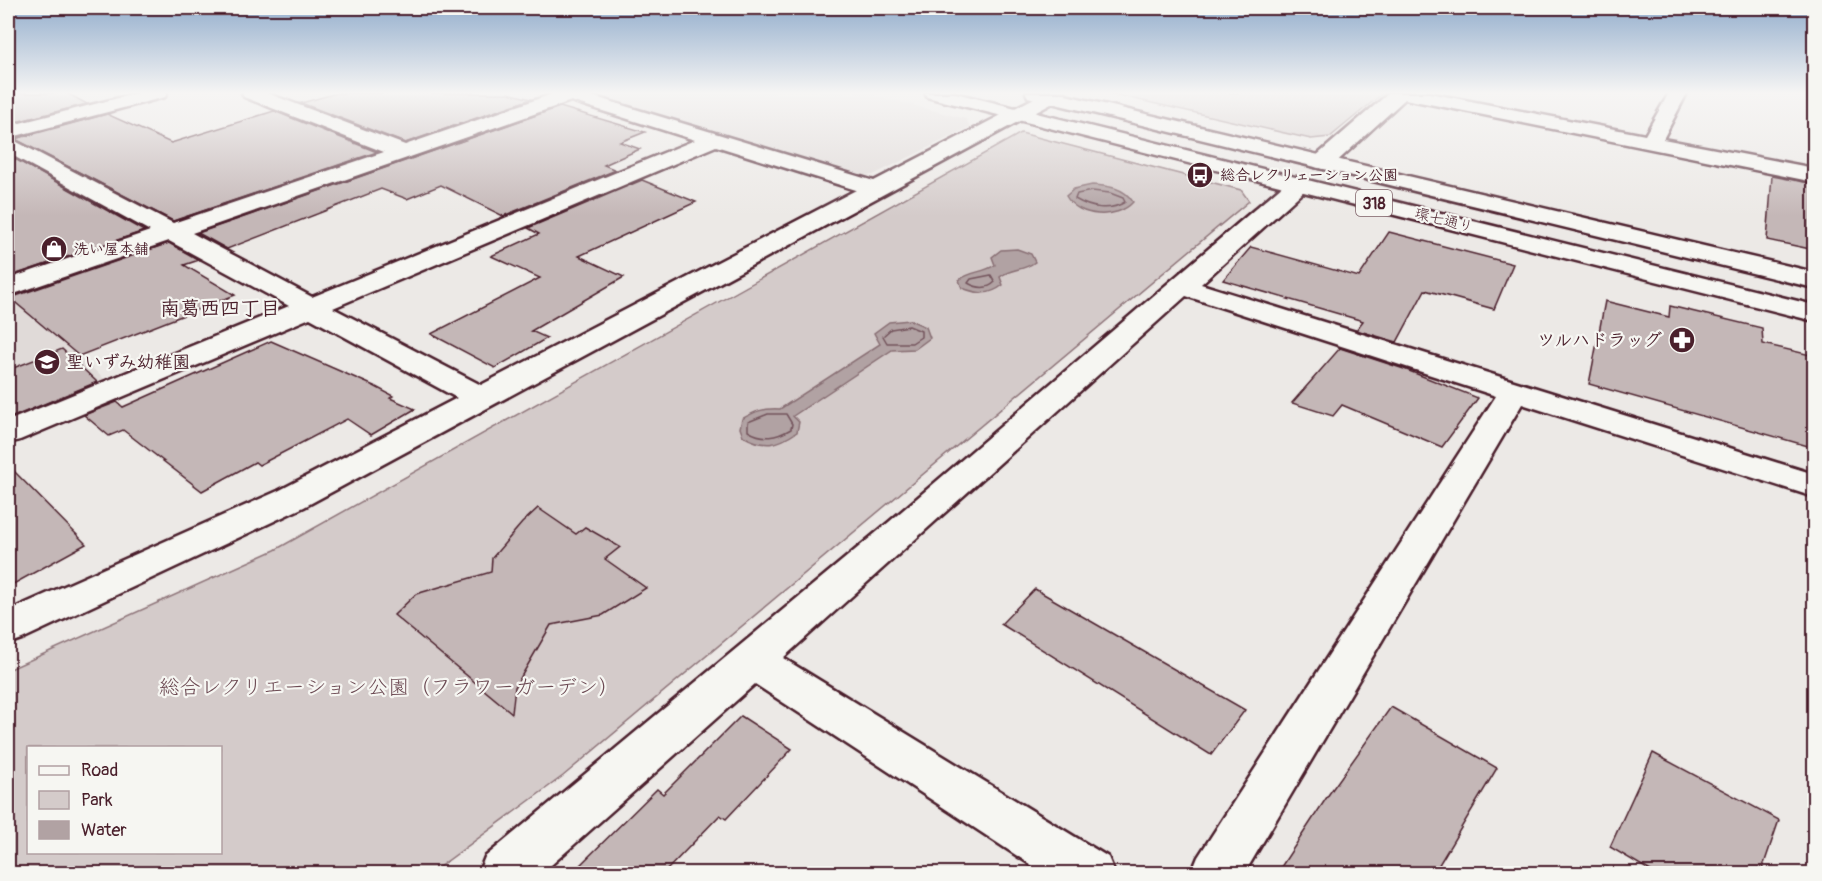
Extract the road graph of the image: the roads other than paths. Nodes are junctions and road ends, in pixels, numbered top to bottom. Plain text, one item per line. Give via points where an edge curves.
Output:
1 (358, 134) edge
2 (454, 134) edge
3 (699, 134) edge
4 (976, 134) edge
5 (1168, 134) edge
6 (1168, 134) edge
7 (1355, 134) edge
8 (1610, 134) edge
9 (1655, 134) edge
10 (715, 139) junction
11 (1650, 142) junction
12 (8, 145) edge
13 (404, 152) junction
14 (1310, 173) junction
15 (1815, 175) edge
16 (877, 189) junction
17 (169, 233) junction
18 (1815, 280) edge
19 (1184, 287) junction
20 (8, 288) edge
21 (310, 307) junction
22 (1815, 313) edge
23 (1514, 392) junction
24 (481, 398) junction
25 (8, 433) edge
26 (1815, 486) edge
27 (8, 628) edge
28 (753, 661) junction
29 (503, 873) edge
30 (1090, 873) edge
31 (1216, 873) edge

1 - 13 street
2 - 13 street
3 - 10 street
4 - 16 street
5 - 14 street, 環七通り / 318
6 - 14 street, 環七通り / 318
7 - 14 street
8 - 11 street
9 - 11 street
10 - 16 street
10 - 21 street
11 - 15 street
12 - 17 street
13 - 17 street
14 - 18 street, 環七通り / 318
14 - 19 street
14 - 22 street, 環七通り / 318
16 - 24 street
17 - 20 street
17 - 21 street
19 - 23 street
19 - 28 street
21 - 24 street
21 - 25 street
23 - 26 street
23 - 31 street
24 - 27 street via 291,499
28 - 29 street
28 - 30 street

